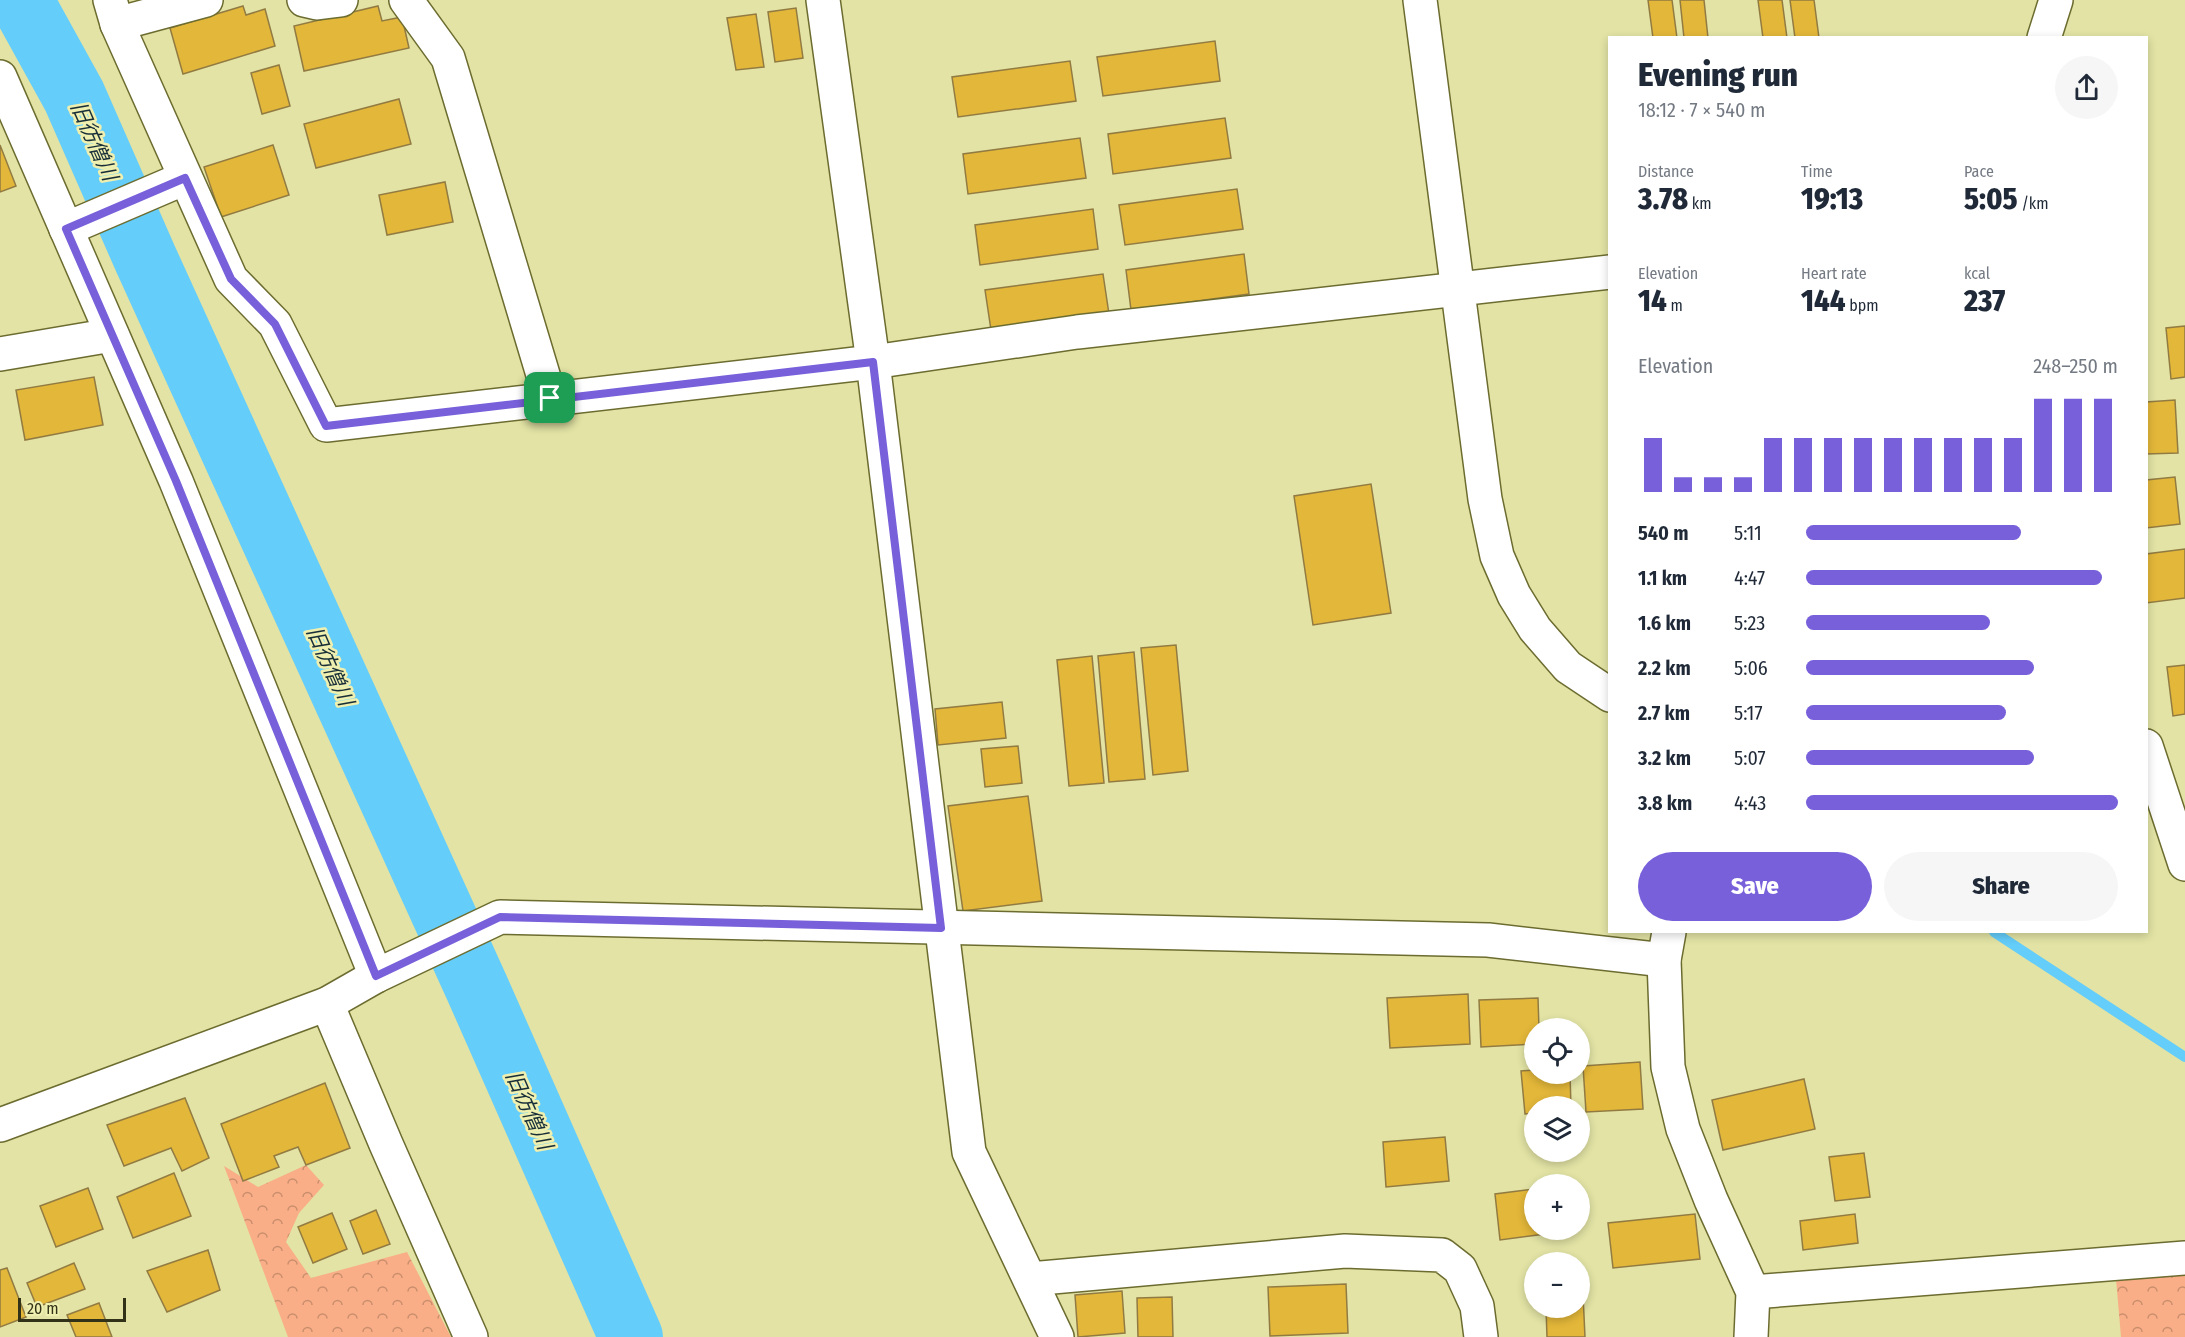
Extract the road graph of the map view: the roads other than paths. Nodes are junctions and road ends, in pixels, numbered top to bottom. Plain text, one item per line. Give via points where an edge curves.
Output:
1 (206, 0) edge
2 (304, 0) edge
3 (341, 0) edge
4 (406, 0) edge
5 (824, 0) edge
6 (1420, 0) edge
7 (2056, 0) edge
8 (113, 12) edge
9 (2045, 36) edge
10 (0, 77) edge
11 (172, 184) junction
12 (79, 223) junction
13 (1608, 272) edge
14 (1457, 290) junction
15 (112, 336) junction
16 (0, 354) edge
17 (873, 362) junction
18 (550, 398) junction
19 (1608, 694) edge
20 (2148, 750) edge
21 (2175, 806) edge
22 (2185, 864) edge
23 (941, 928) junction
24 (1666, 946) edge
25 (376, 976) junction
26 (327, 1004) junction
27 (0, 1125) edge
28 (2185, 1258) edge
29 (1030, 1279) junction
30 (1753, 1292) junction
31 (464, 1335) edge
32 (1058, 1337) edge
33 (1481, 1337) edge
34 (1751, 1337) edge

1 - 8 street
2 - 3 street
4 - 18 street via 448,58
5 - 17 street
6 - 14 street
7 - 9 street
8 - 11 street
10 - 12 street
11 - 12 street
11 - 18 street via 231,279 275,324 326,426
12 - 15 street
13 - 14 street
14 - 17 street via 1077,333
14 - 19 street via 1485,499 1497,556 1535,629 1568,668
15 - 16 street
15 - 25 street via 176,481
17 - 18 street
17 - 23 street
20 - 21 street
21 - 22 street
23 - 24 street
23 - 25 street via 500,917
23 - 29 street via 969,1152
24 - 30 street via 1668,1067 1683,1129
25 - 26 street
26 - 27 street
26 - 31 street
28 - 30 street
29 - 32 street
29 - 33 street via 1345,1251 1442,1255 1460,1269 1477,1306
30 - 34 street

